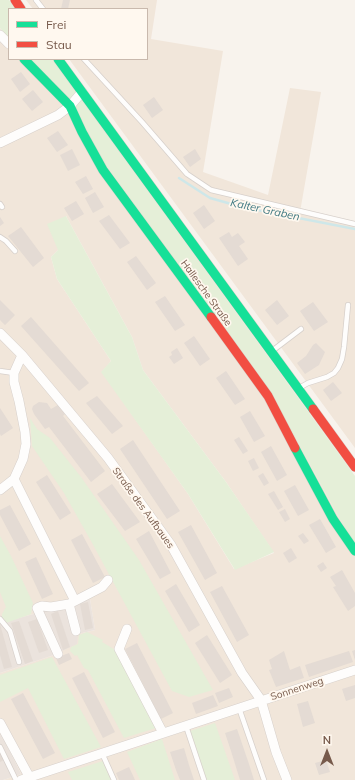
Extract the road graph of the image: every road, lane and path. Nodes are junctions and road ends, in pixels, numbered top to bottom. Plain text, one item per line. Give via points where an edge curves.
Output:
1 (14, 0) edge
2 (36, 0) edge
3 (20, 8) edge
4 (42, 8) edge
5 (0, 35) edge
6 (8, 43) edge
7 (25, 60) edge
8 (59, 60) edge
9 (85, 60) edge
10 (82, 92) junction
11 (70, 106) junction
12 (0, 143) edge
13 (355, 224) edge
14 (0, 238) edge
15 (15, 252) dead end
16 (348, 306) dead end
17 (301, 329) dead end
18 (0, 333) edge
19 (271, 352) junction
20 (22, 355) junction
21 (0, 371) edge
22 (14, 373) junction
23 (298, 389) junction
24 (355, 467) edge
25 (14, 479) junction
26 (0, 490) edge
27 (355, 551) edge
28 (108, 580) dead end
29 (72, 602) junction
30 (0, 619) edge
31 (127, 629) dead end
32 (76, 631) dead end
33 (58, 654) dead end
34 (19, 662) dead end
35 (355, 670) edge
36 (261, 700) junction
37 (239, 708) junction
38 (0, 723) edge
39 (186, 726) junction
40 (163, 733) junction
41 (0, 747) edge
42 (102, 753) junction
43 (28, 779) edge
44 (16, 780) edge
45 (114, 780) edge
46 (204, 780) edge
47 (264, 780) edge
48 (287, 780) edge

1 - 3 street
2 - 4 lane
5 - 6 street
7 - 11 street, Hallesche Straße
8 - 10 street, Hallesche Straße
9 - 13 lane via 187,174 211,190
10 - 11 street
10 - 19 street, Hallesche Straße
11 - 12 street via 58,115
11 - 27 street, Hallesche Straße via 103,170 268,396 333,519
14 - 15 lane
16 - 23 lane via 344,347 338,368 327,377
17 - 19 lane
18 - 20 street, Straße des Aufbaues
19 - 23 street, Hallesche Straße
20 - 22 street
20 - 36 street, Straße des Aufbaues via 108,458 171,545 242,674
21 - 22 lane
22 - 25 street via 26,444 23,459
23 - 24 street, Hallesche Straße
25 - 26 street
25 - 29 street
28 - 29 street via 102,587
29 - 32 street
29 - 33 street via 37,608
30 - 34 lane via 10,631
31 - 40 street via 119,649
35 - 36 street, Sonnenweg
36 - 37 street, Sonnenweg
36 - 48 street
37 - 39 street, Sonnenweg
37 - 47 lane
38 - 43 street
39 - 40 street, Sonnenweg
39 - 46 lane
40 - 42 street, Sonnenweg
41 - 44 lane
42 - 43 street, Sonnenweg
42 - 45 lane

